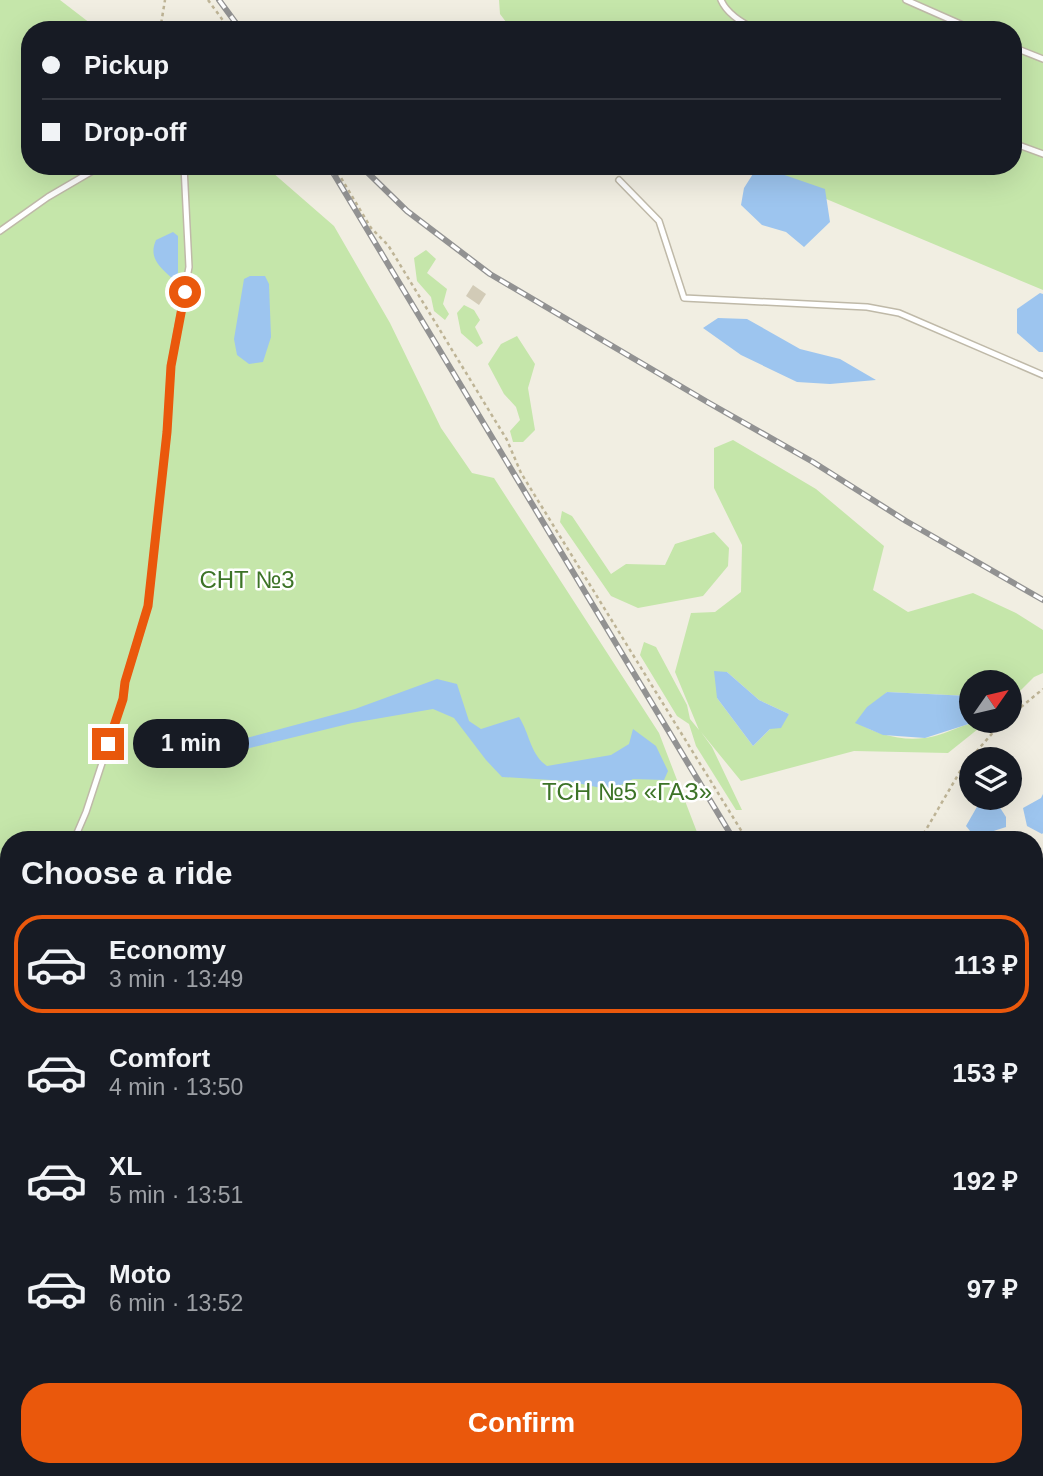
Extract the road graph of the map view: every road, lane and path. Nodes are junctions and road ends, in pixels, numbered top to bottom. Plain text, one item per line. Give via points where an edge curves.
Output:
1 (165, 0) edge
2 (208, 0) edge
3 (721, 0) edge
4 (906, 0) edge
5 (162, 21) edge
6 (223, 21) edge
7 (741, 21) edge
8 (954, 21) edge
9 (1022, 51) edge
10 (1043, 60) edge
11 (1022, 146) edge
12 (1043, 154) edge
13 (85, 175) edge
14 (185, 175) edge
15 (339, 175) edge
16 (619, 180) dead end
17 (0, 231) edge
18 (1043, 375) edge
19 (1043, 689) edge
20 (1022, 706) edge
21 (993, 733) edge
22 (78, 831) edge
23 (741, 831) edge
24 (924, 831) edge

1 - 5 path
2 - 6 path
3 - 7 lane
4 - 8 lane
9 - 10 lane
11 - 12 lane
13 - 17 lane
14 - 22 lane via 190,267 171,366 148,606 123,699
15 - 23 path via 371,228 388,245 507,440 521,473
16 - 18 lane via 659,221 684,298 867,307 898,313
19 - 20 path
21 - 24 path via 962,768

